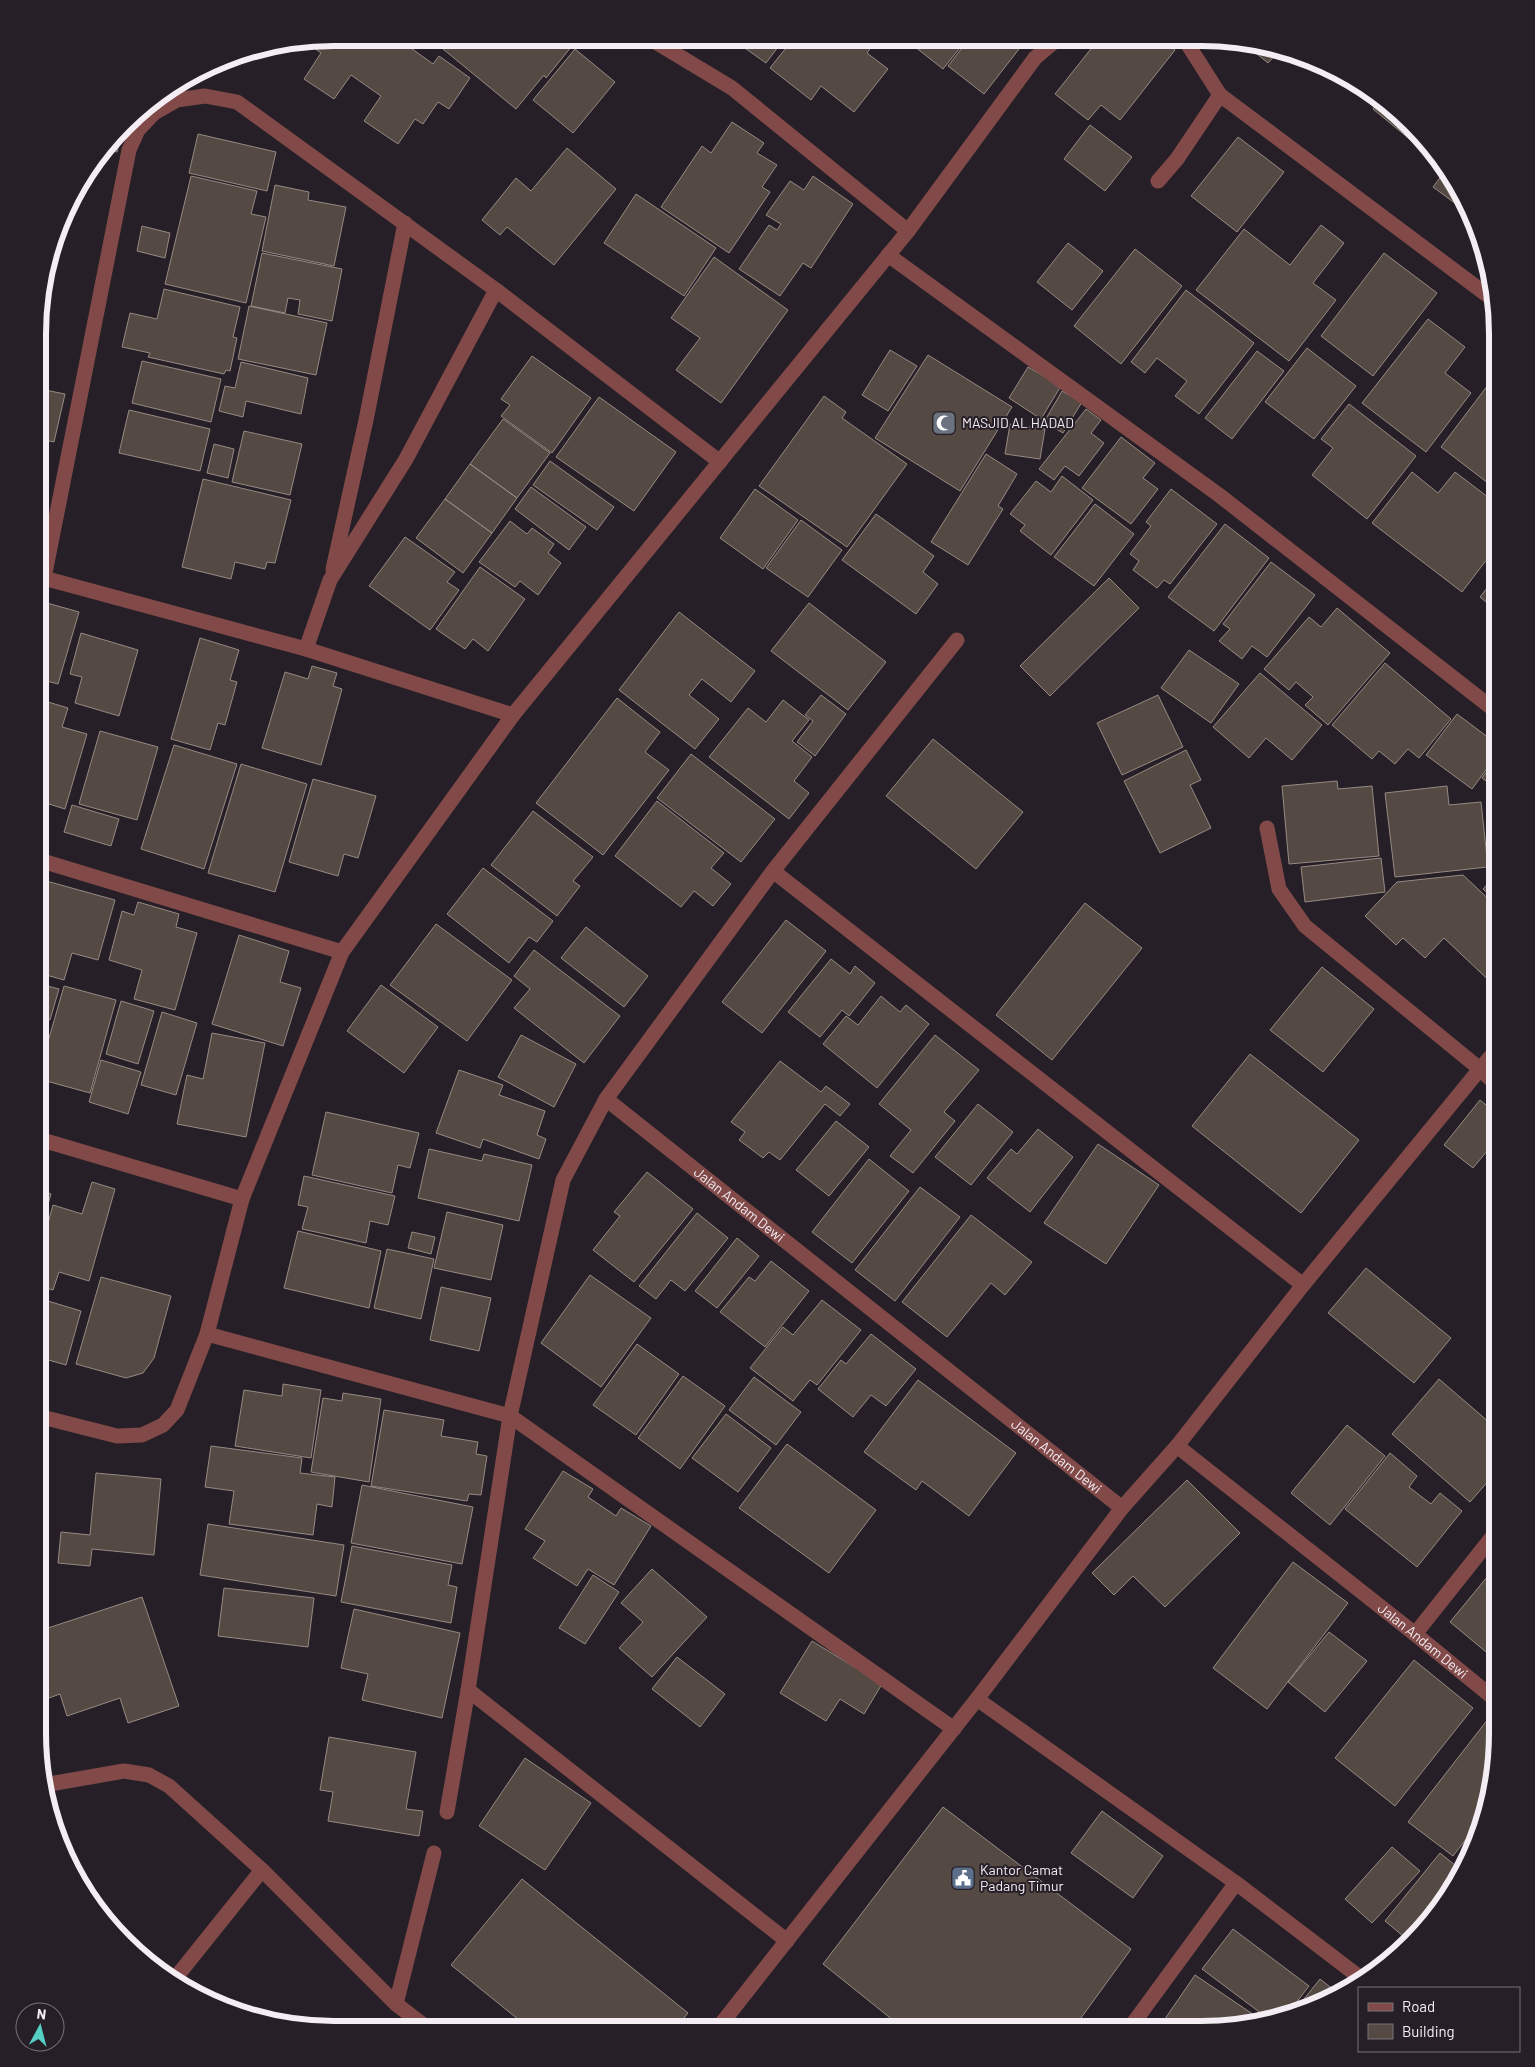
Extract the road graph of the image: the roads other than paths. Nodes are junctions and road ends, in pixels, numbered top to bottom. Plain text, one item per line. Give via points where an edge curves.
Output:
1 (662, 46) edge
2 (1049, 46) edge
3 (1189, 46) edge
4 (1220, 95) junction
5 (1158, 181) dead end
6 (405, 223) junction
7 (908, 231) junction
8 (888, 255) junction
9 (496, 290) junction
10 (1485, 293) edge
11 (720, 462) junction
12 (46, 558) edge
13 (46, 579) edge
14 (330, 580) junction
15 (957, 640) dead end
16 (306, 650) junction
17 (1489, 706) edge
18 (513, 715) junction
19 (1267, 828) dead end
20 (46, 862) edge
21 (773, 871) junction
22 (342, 952) junction
23 (1489, 1058) edge
24 (1480, 1069) junction
25 (1489, 1077) edge
26 (606, 1100) junction
27 (46, 1142) edge
28 (242, 1199) junction
29 (1304, 1285) junction
30 (207, 1334) junction
31 (510, 1416) junction
32 (46, 1418) edge
33 (1177, 1446) junction
34 (1122, 1508) junction
35 (1489, 1541) edge
36 (1415, 1634) junction
37 (468, 1690) junction
38 (1489, 1694) edge
39 (977, 1700) junction
40 (954, 1729) junction
41 (51, 1784) edge
42 (447, 1812) dead end
43 (434, 1853) dead end
44 (262, 1870) junction
45 (1236, 1883) junction
46 (787, 1941) junction
47 (178, 1975) edge
48 (1356, 1975) edge
49 (396, 2004) junction
50 (417, 2021) edge
51 (724, 2021) edge
52 (1135, 2021) edge

1 - 7 street via 732,88
2 - 7 street via 1035,58
3 - 4 street
4 - 5 street via 1178,158
4 - 10 street
6 - 9 street
6 - 12 street via 237,102 205,96 177,100 154,113 138,130 129,150
6 - 14 street
7 - 8 street
8 - 11 street
8 - 17 street via 1219,495
9 - 11 street
9 - 14 street via 406,459
11 - 18 street
13 - 16 street
14 - 16 street
15 - 21 street
16 - 18 street
18 - 22 street
19 - 24 street via 1279,889 1305,926
20 - 22 street
21 - 26 street
21 - 29 street
22 - 28 street
23 - 24 street
24 - 25 street
24 - 29 street
26 - 31 street via 564,1180
26 - 34 street, Jalan Andam Dewi
27 - 28 street
28 - 30 street
29 - 33 street
30 - 31 street
30 - 32 street via 177,1410 163,1425 142,1435 117,1436
31 - 37 street
31 - 40 street
33 - 34 street
33 - 36 street, Jalan Andam Dewi
34 - 39 street
35 - 36 street
36 - 38 street, Jalan Andam Dewi
37 - 42 street
37 - 46 street
39 - 40 street
39 - 45 street
40 - 46 street
41 - 44 street via 124,1770 149,1775 168,1786
43 - 49 street
44 - 47 street
44 - 49 street
45 - 48 street
45 - 52 street
46 - 51 street
49 - 50 street

